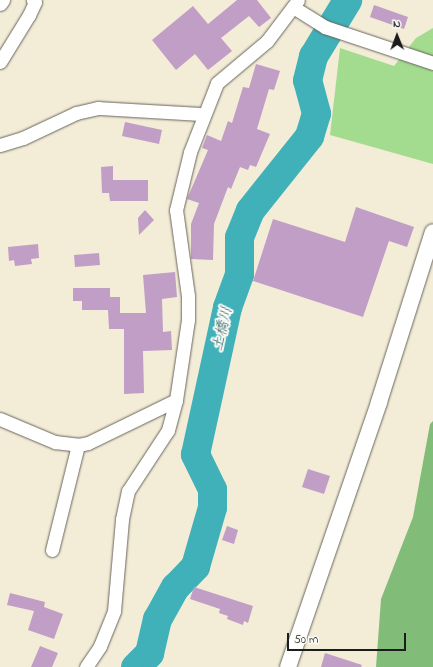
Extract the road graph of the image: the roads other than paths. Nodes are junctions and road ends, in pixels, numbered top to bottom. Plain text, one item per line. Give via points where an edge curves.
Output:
1 (2, 0) edge
2 (33, 0) edge
3 (0, 3) edge
4 (295, 4) edge
5 (0, 62) edge
6 (433, 63) edge
7 (203, 114) junction
8 (0, 145) edge
9 (433, 232) edge
10 (176, 400) junction
11 (0, 419) edge
12 (78, 445) junction
13 (52, 550) dead end
14 (86, 667) edge
15 (288, 667) edge

1 - 3 street
2 - 5 street via 35,2 29,15
4 - 6 street via 325,27
4 - 7 street via 267,41 217,83
7 - 8 street via 98,108 76,113 23,138
7 - 10 street via 190,152 176,210 188,296 188,320
9 - 15 street via 379,402
10 - 12 street via 95,440
10 - 14 street via 168,430 128,491 122,519 114,611 100,646
11 - 12 street via 55,442
12 - 13 street

